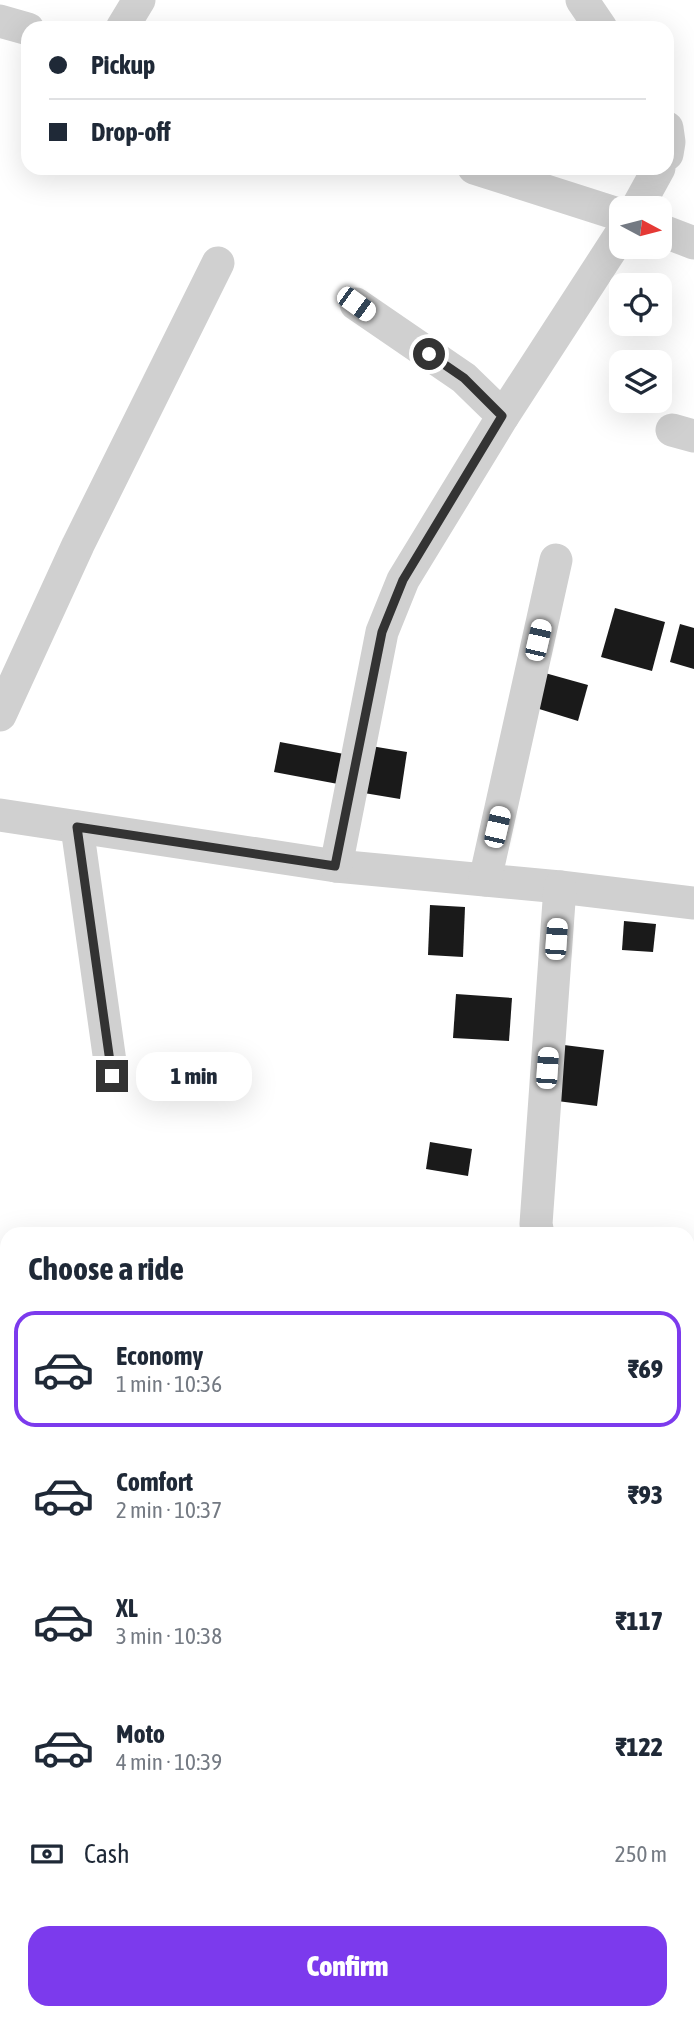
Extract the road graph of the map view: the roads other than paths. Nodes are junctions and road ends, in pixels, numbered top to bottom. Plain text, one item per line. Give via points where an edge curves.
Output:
1 (139, 0) edge
2 (582, 0) edge
3 (0, 21) edge
4 (126, 21) edge
5 (596, 21) edge
6 (21, 27) edge
7 (496, 175) edge
8 (655, 175) edge
9 (644, 196) edge
10 (609, 211) edge
11 (672, 235) edge
12 (694, 243) edge
13 (609, 252) edge
14 (218, 263) dead end
15 (356, 304) dead end
16 (502, 416) junction
17 (556, 560) dead end
18 (0, 715) edge
19 (0, 815) edge
20 (77, 827) junction
21 (335, 866) junction
22 (485, 880) junction
23 (560, 887) junction
24 (694, 903) edge
25 (112, 1076) dead end
26 (537, 1227) edge

1 - 4 street
2 - 5 street
3 - 6 street
7 - 10 street
8 - 9 street
11 - 12 street
13 - 16 street
14 - 18 street via 78,545
15 - 16 street via 464,378
16 - 21 street via 403,580 382,632
17 - 22 street
19 - 20 street
20 - 21 street
20 - 25 street
21 - 22 street
22 - 23 street
23 - 24 street
23 - 26 street

